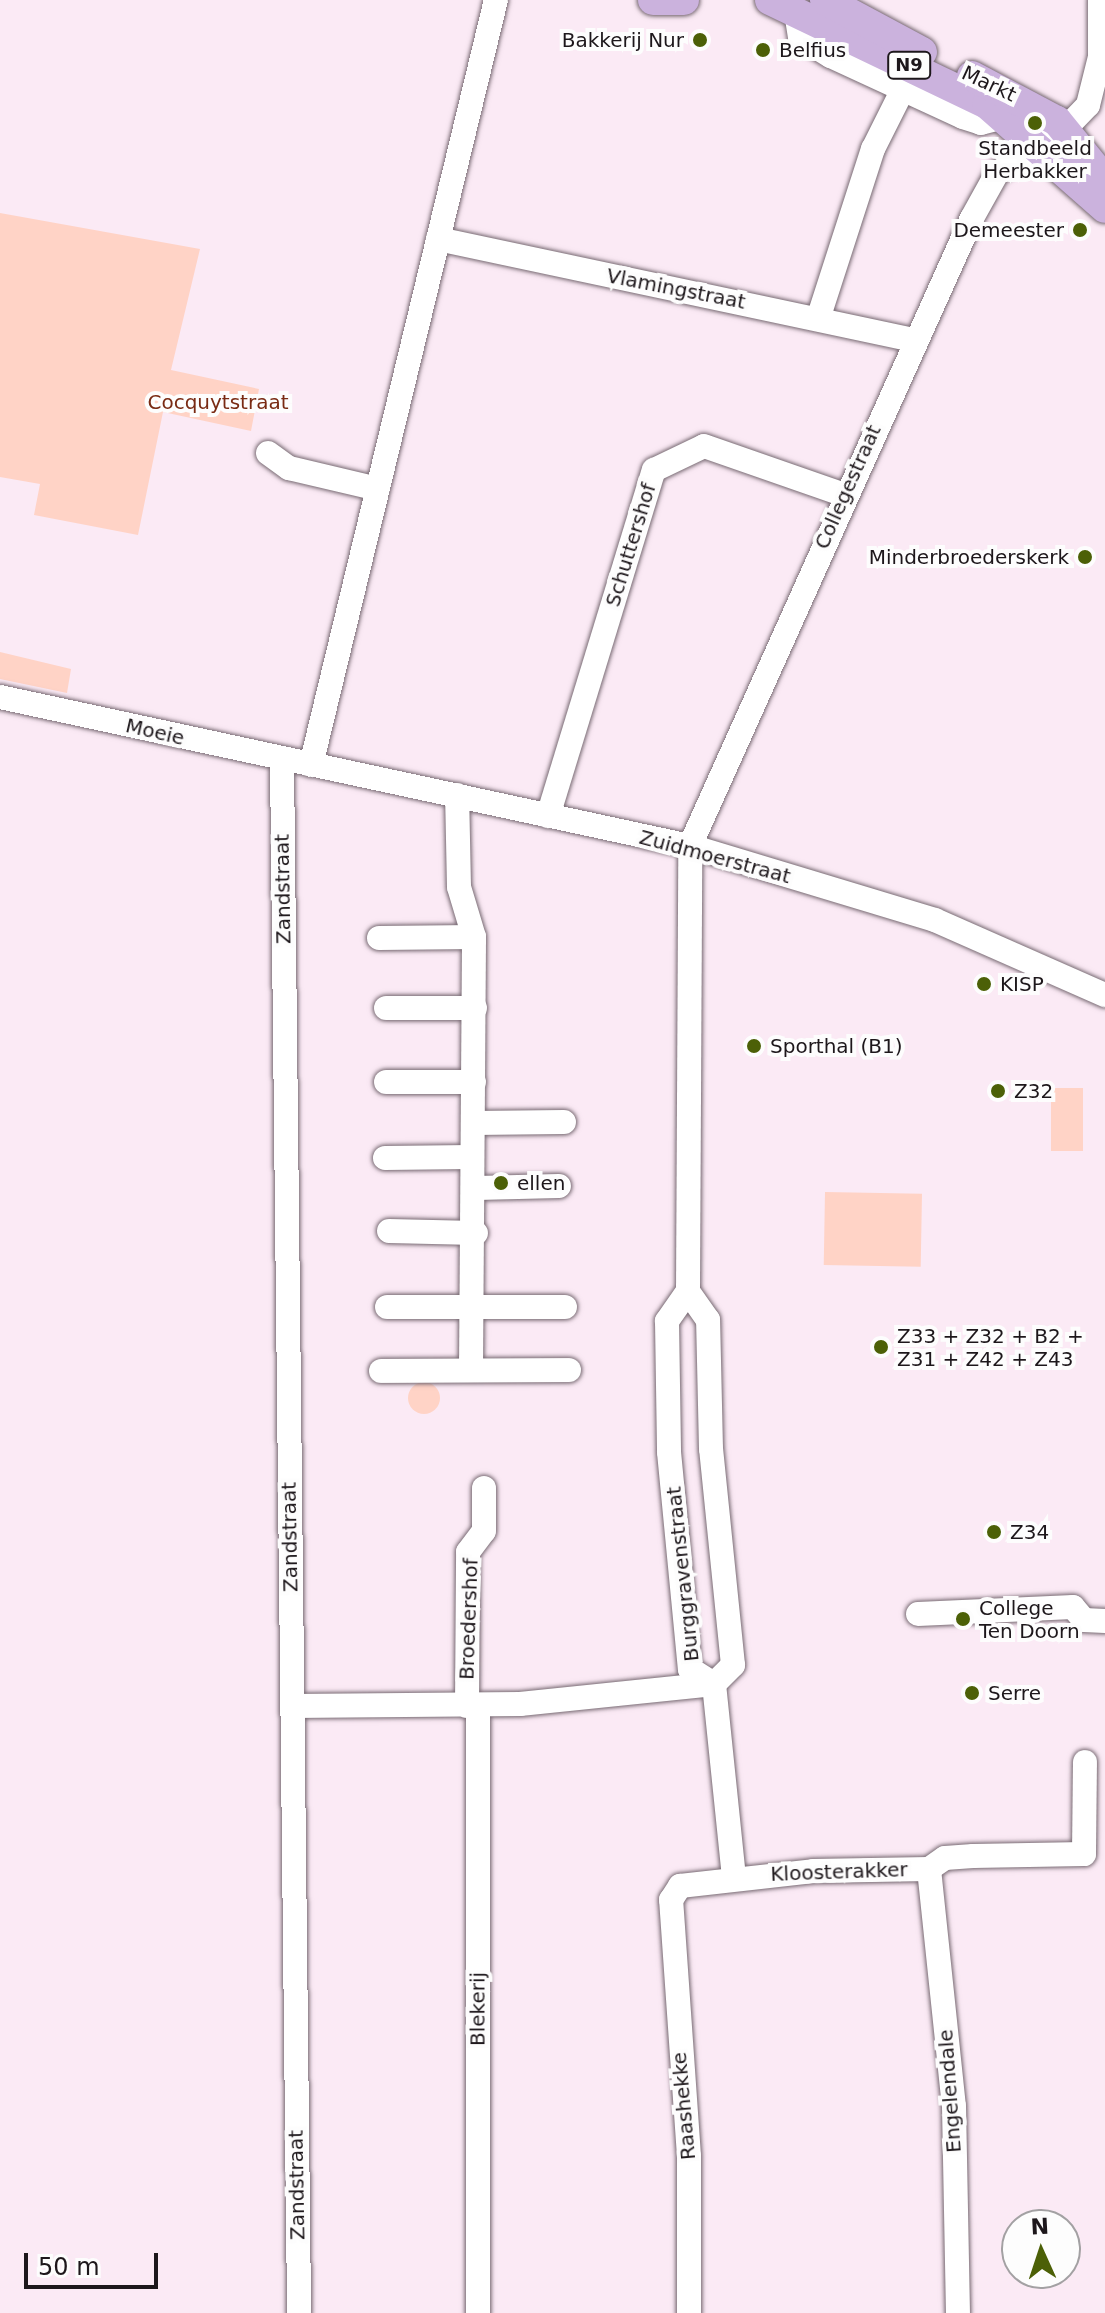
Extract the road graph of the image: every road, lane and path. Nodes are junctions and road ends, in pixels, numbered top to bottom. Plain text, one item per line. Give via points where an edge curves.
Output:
1 (496, 0) edge
2 (653, 0) edge
3 (684, 0) edge
4 (825, 0) edge
5 (1100, 0) edge
6 (783, 6) edge
7 (1102, 57) edge
8 (903, 89) junction
9 (1004, 117) junction
10 (1065, 129) junction
11 (1035, 148) junction
12 (1105, 180) edge
13 (1105, 208) edge
14 (438, 239) junction
15 (819, 316) junction
16 (913, 340) junction
17 (268, 453) dead end
18 (378, 489) junction
19 (845, 495) junction
20 (0, 697) edge
21 (282, 760) junction
22 (311, 765) junction
23 (457, 795) junction
24 (548, 816) junction
25 (690, 846) junction
26 (474, 937) junction
27 (379, 938) dead end
28 (1105, 995) edge
29 (386, 1008) dead end
30 (475, 1008) junction
31 (386, 1082) dead end
32 (474, 1082) junction
33 (564, 1122) dead end
34 (474, 1123) junction
35 (470, 1157) junction
36 (385, 1158) dead end
37 (559, 1186) dead end
38 (477, 1188) junction
39 (389, 1231) dead end
40 (476, 1233) junction
41 (688, 1291) junction
42 (387, 1307) dead end
43 (470, 1307) junction
44 (565, 1307) dead end
45 (471, 1370) junction
46 (569, 1370) dead end
47 (381, 1371) dead end
48 (484, 1488) dead end
49 (918, 1614) dead end
50 (1105, 1621) edge
51 (714, 1684) junction
52 (292, 1706) junction
53 (472, 1706) junction
54 (1085, 1762) dead end
55 (929, 1869) junction
56 (734, 1877) junction
57 (671, 1900) joint
58 (299, 2313) edge
59 (478, 2313) edge
60 (689, 2313) edge
61 (958, 2313) edge

1 - 14 street
2 - 3 main road
4 - 10 main road, Markt / N9 via 1027,101
5 - 7 street
6 - 8 street, Markt via 807,43
6 - 9 main road, Markt / N9
7 - 10 street via 1088,105
8 - 9 street, Markt via 981,123
8 - 15 street via 873,149
9 - 11 main road, Markt / N9
10 - 11 street
10 - 12 main road, Markt / N9
11 - 13 main road, Markt / N9
11 - 16 street, Collegestraat via 997,173
14 - 15 street, Vlamingstraat
14 - 18 street
15 - 16 street, Vlamingstraat
16 - 19 street, Collegestraat
17 - 18 street via 289,468
18 - 22 street
19 - 24 street, Schuttershof via 704,446 654,470
19 - 25 street, Collegestraat
20 - 21 street, Moeie
21 - 22 street, Moeie
21 - 52 street, Zandstraat
22 - 23 street, Zuidmoerstraat
23 - 24 street, Zuidmoerstraat
23 - 26 street via 459,887
24 - 25 street, Zuidmoerstraat
25 - 28 street, Zuidmoerstraat via 935,920
25 - 41 street
26 - 27 street
26 - 30 street
29 - 30 street
30 - 32 street
31 - 32 street
32 - 34 street
33 - 34 street
34 - 35 street
35 - 36 street
35 - 38 street
37 - 38 street
38 - 40 street
39 - 40 street
40 - 43 street
41 - 51 street, Burggravenstraat via 708,1320 711,1449 733,1665
41 - 51 street, Burggravenstraat via 667,1321 669,1452 690,1669
42 - 43 street
43 - 44 street
43 - 45 street
45 - 46 street
45 - 47 street
48 - 53 street, Broedershof via 484,1531 468,1552
49 - 50 street via 1073,1607 1084,1620
51 - 53 street
51 - 56 street
52 - 53 street
52 - 58 street, Zandstraat
53 - 59 street, Blekerij
54 - 55 street, Kloosterakker via 1084,1854 945,1858
55 - 56 street, Kloosterakker
55 - 61 street, Engelendale via 954,2106
56 - 57 street, Kloosterakker via 695,1881
57 - 60 street, Raashekke via 689,2156

